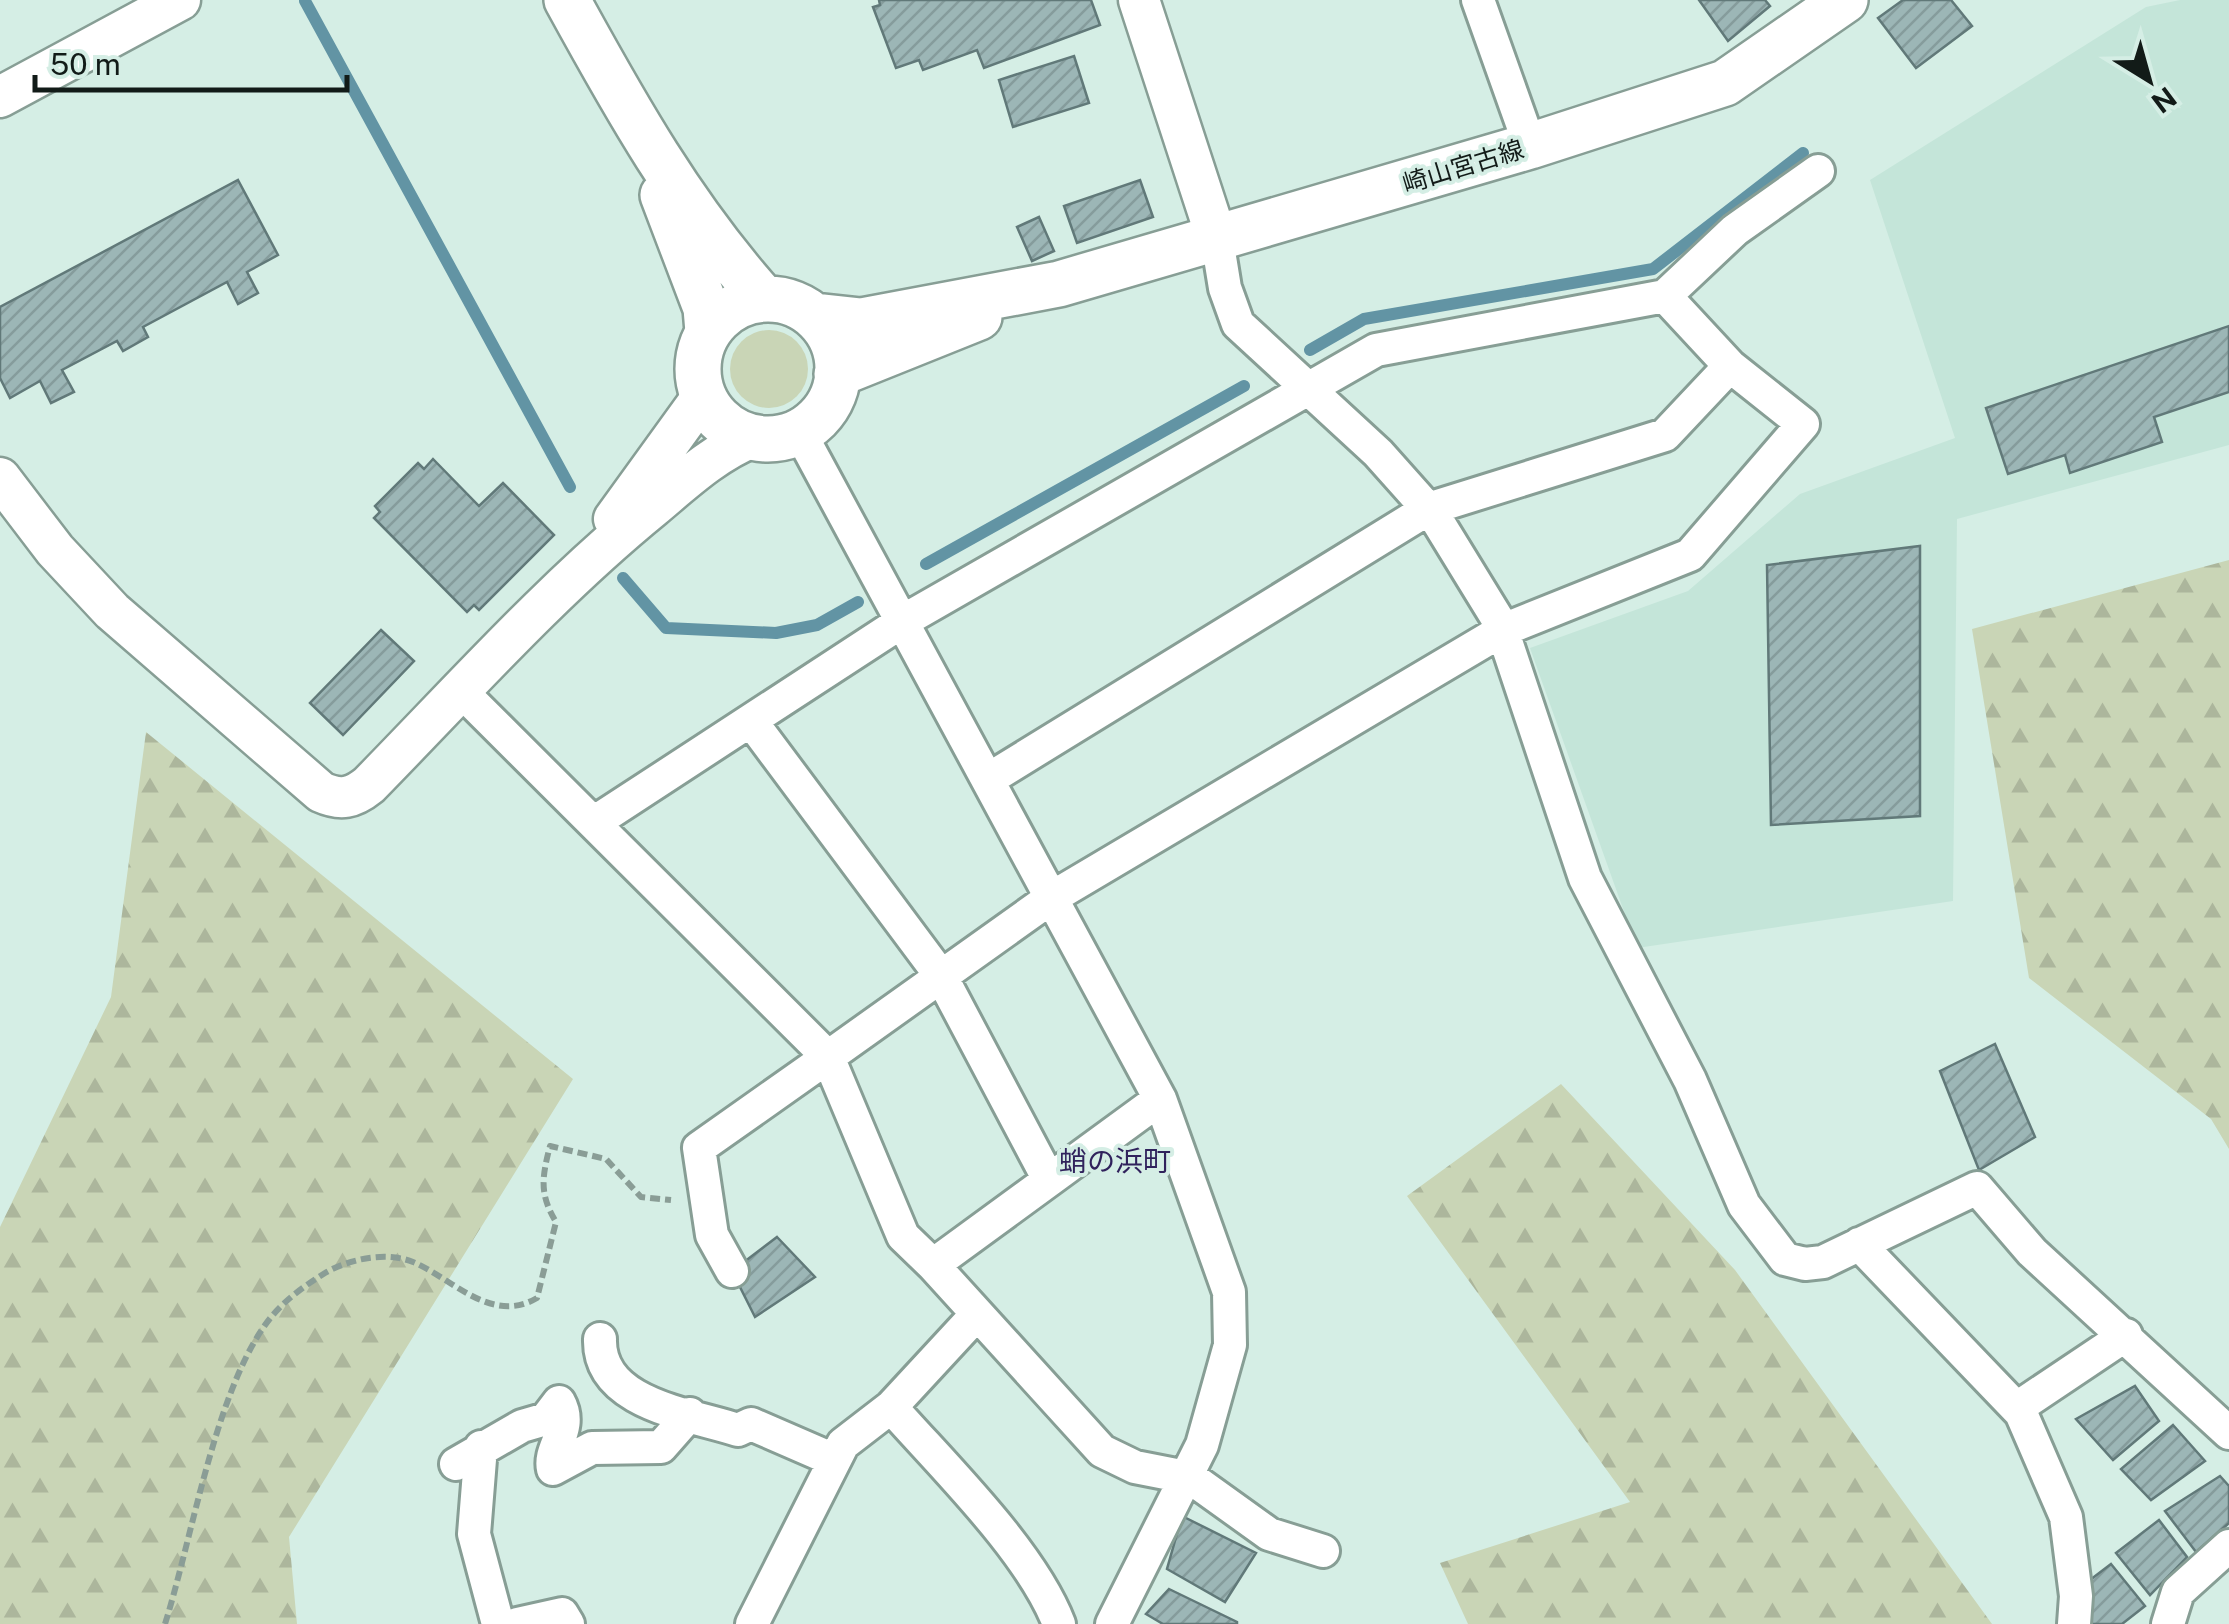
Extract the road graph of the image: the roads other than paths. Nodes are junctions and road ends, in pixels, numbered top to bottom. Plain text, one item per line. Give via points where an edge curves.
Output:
1 (180, 0) edge
2 (567, 0) edge
3 (1139, 0) edge
4 (1478, 0) edge
5 (1845, 0) edge
6 (0, 97) edge
7 (642, 136) junction
8 (1530, 146) junction
9 (1818, 171) dead end
10 (1217, 239) junction
11 (1059, 284) junction
12 (1665, 296) junction
13 (764, 299) junction
14 (815, 316) junction
15 (708, 332) junction
16 (1730, 366) junction
17 (838, 374) junction
18 (1307, 388) junction
19 (702, 396) junction
20 (799, 431) junction
21 (753, 437) junction
22 (0, 478) edge
23 (1428, 509) junction
24 (579, 567) junction
25 (902, 621) junction
26 (1502, 630) junction
27 (461, 691) junction
28 (750, 720) junction
29 (989, 779) junction
30 (595, 822) junction
31 (1051, 898) junction
32 (941, 976) junction
33 (828, 1057) junction
34 (1160, 1099) junction
35 (1048, 1178) junction
36 (1859, 1244) junction
37 (932, 1265) junction
38 (732, 1271) dead end
39 (977, 1314) junction
40 (2126, 1336) junction
41 (600, 1340) dead end
42 (891, 1406) junction
43 (2017, 1408) junction
44 (690, 1414) junction
45 (2229, 1433) edge
46 (834, 1460) junction
47 (1182, 1476) junction
48 (2229, 1546) edge
49 (1323, 1551) dead end
50 (498, 1624) edge
51 (517, 1624) edge
52 (568, 1624) edge
53 (752, 1624) edge
54 (1058, 1624) edge
55 (1112, 1624) edge
56 (2074, 1624) edge
57 (2168, 1624) edge

1 - 6 street
2 - 7 main road
3 - 10 street
4 - 8 street
5 - 8 main road, 崎山宮古線 via 1725,83
7 - 13 main road
7 - 15 main road via 706,308
8 - 10 main road, 崎山宮古線
9 - 12 street via 1735,230
10 - 11 main road, 崎山宮古線
10 - 18 street via 1238,324
11 - 14 main road, 崎山宮古線 via 862,321
11 - 17 main road, 崎山宮古線
12 - 16 street
12 - 18 street via 1376,350
13 - 14 main road, 崎山宮古線
13 - 15 main road via 732,308
14 - 17 main road via 836,353
15 - 19 main road via 698,364
16 - 23 street via 1665,434
16 - 26 street via 1803,424 1708,539 1666,567
17 - 20 main road via 826,408
18 - 23 street
18 - 25 street
19 - 21 main road via 723,422
19 - 24 street
20 - 21 main road
20 - 25 street
21 - 24 street via 694,473
22 - 27 street via 112,611 336,799 356,796 370,784
23 - 26 street
23 - 29 street
24 - 27 street
25 - 28 street
25 - 29 street
26 - 31 street
26 - 36 street via 1585,878 1690,1080 1744,1204 1785,1259 1823,1262
27 - 30 street
28 - 30 street
28 - 32 street
29 - 31 street
30 - 33 street
31 - 32 street
31 - 34 street
32 - 33 street
32 - 35 street
33 - 37 street via 903,1236
33 - 38 street via 699,1148 712,1235
34 - 35 street
34 - 47 street via 1230,1292 1230,1345 1202,1445
35 - 37 street
36 - 40 street via 1977,1188 2032,1252
36 - 43 street
37 - 39 street
39 - 42 street
39 - 47 street via 1102,1450 1135,1467
40 - 43 street
40 - 45 street
41 - 44 street via 600,1358 618,1386
42 - 46 street via 842,1444
42 - 54 street via 990,1520 1049,1599
43 - 56 street via 2066,1517
44 - 46 street via 738,1430 751,1424
44 - 50 street via 661,1448 592,1448 553,1469 564,1430 558,1402 546,1419 468,1455 474,1534
46 - 53 street
47 - 49 street via 1270,1534
47 - 55 street
48 - 57 street via 2178,1592
51 - 52 street via 556,1614

